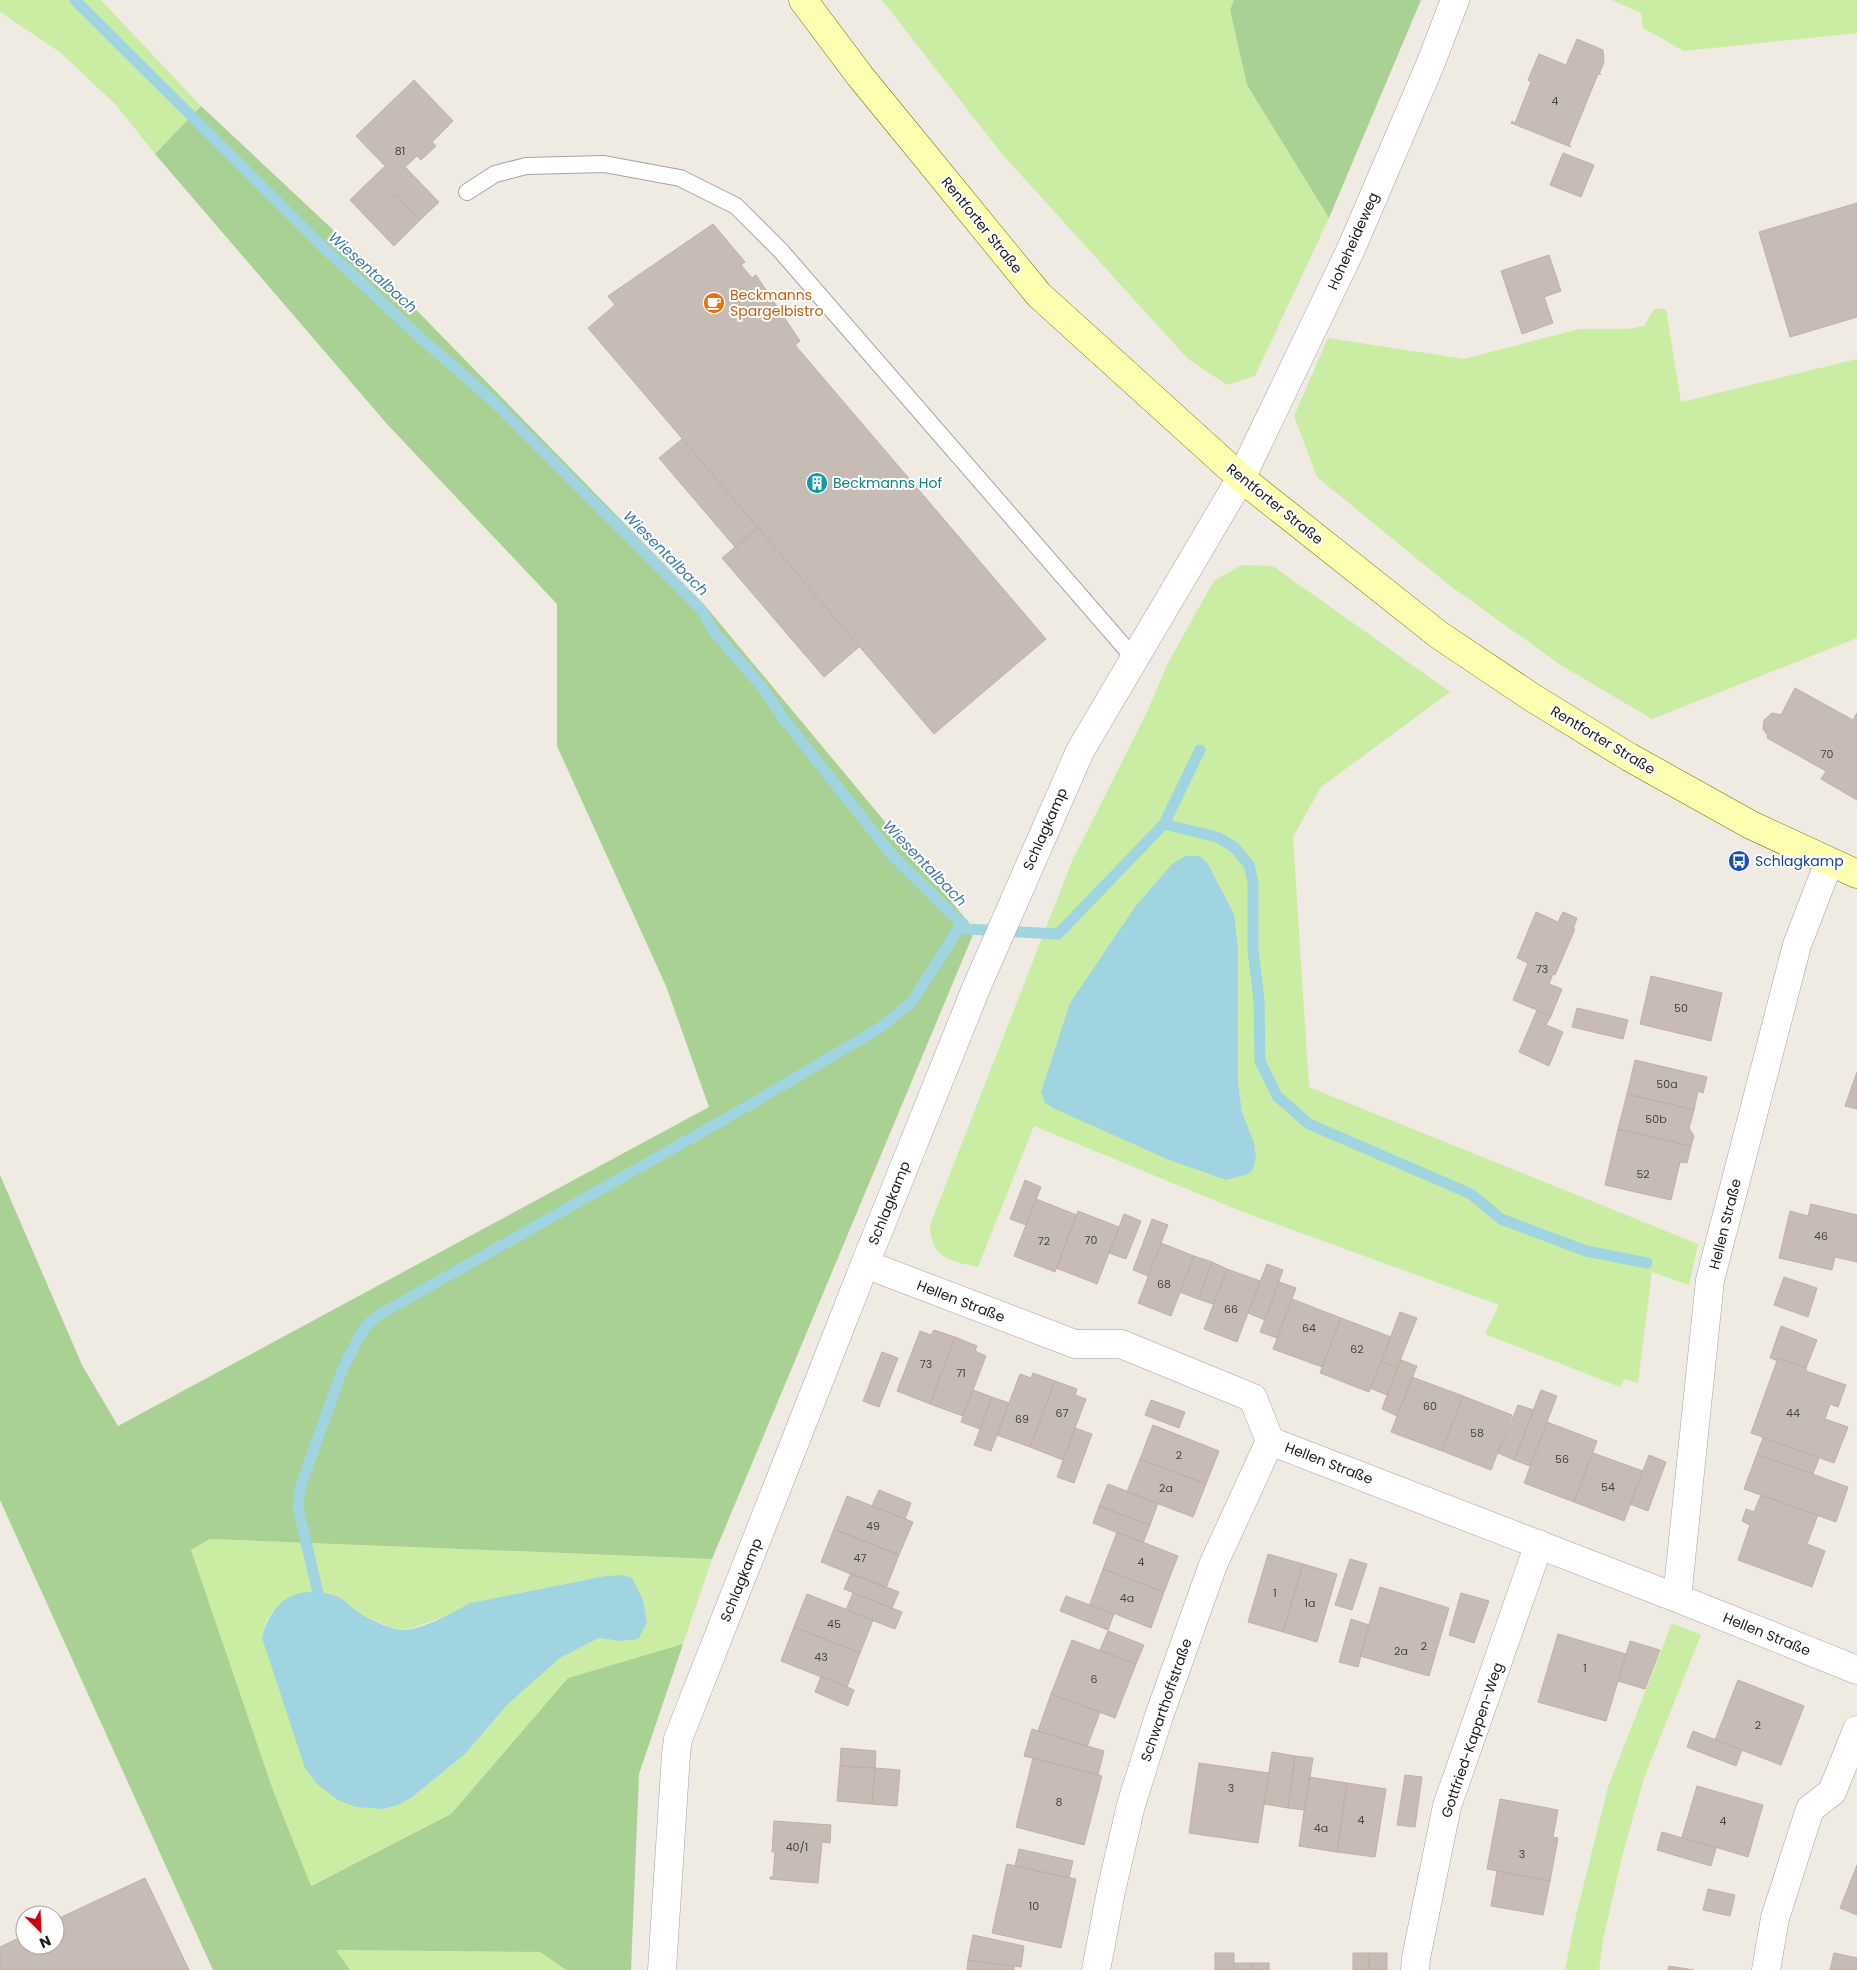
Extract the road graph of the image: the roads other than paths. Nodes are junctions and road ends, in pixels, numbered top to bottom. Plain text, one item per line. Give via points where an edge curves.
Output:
1 (803, 0) edge
2 (1455, 0) edge
3 (467, 192) dead end
4 (1241, 478) junction
5 (1134, 658) junction
6 (1830, 862) junction
7 (1857, 874) edge
8 (865, 1264) junction
9 (1270, 1441) junction
10 (1539, 1544) junction
11 (1677, 1598) junction
12 (1857, 1670) edge
13 (1857, 1730) edge
14 (662, 1970) edge
15 (1096, 1970) edge
16 (1415, 1970) edge
17 (1766, 1970) edge

1 - 4 main road, Rentforter Straße via 860,76 1038,295
2 - 4 street, Hoheheideweg via 1351,249
3 - 5 lane via 494,174 526,166 604,164 680,178 736,206 781,251
4 - 5 street, Schlagkamp
4 - 6 main road, Rentforter Straße via 1440,635 1533,698 1719,807
5 - 8 street, Schlagkamp via 1080,751 977,986
6 - 7 main road, Rentforter Straße
6 - 11 street, Hellen Straße via 1796,945 1710,1280
8 - 9 street, Hellen Straße via 1074,1344 1121,1344 1253,1398
8 - 14 street, Schlagkamp via 678,1739
9 - 10 street, Hellen Straße
9 - 15 street, Schwarthoffstraße via 1213,1565 1159,1716 1131,1805
10 - 11 street, Hellen Straße
10 - 16 street, Gottfried-Kappen-Weg via 1447,1806
11 - 12 street, Hellen Straße
13 - 17 street via 1832,1792 1810,1809 1775,1918

